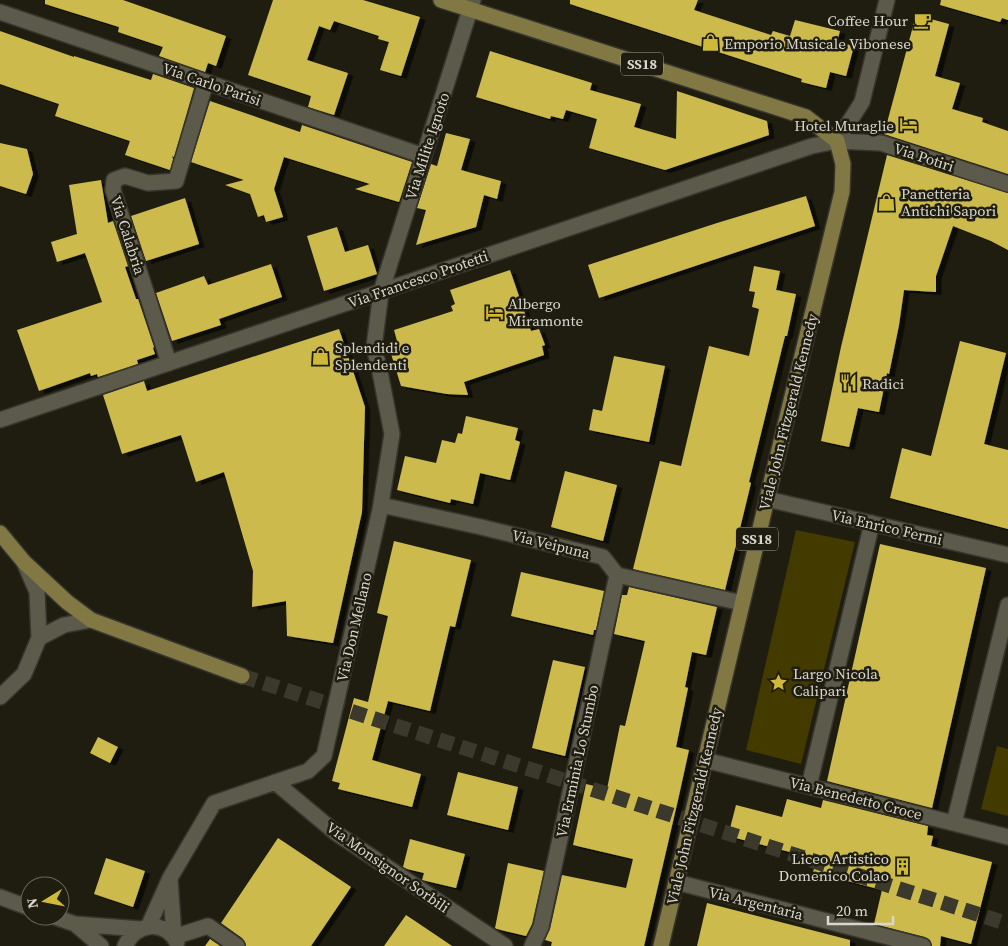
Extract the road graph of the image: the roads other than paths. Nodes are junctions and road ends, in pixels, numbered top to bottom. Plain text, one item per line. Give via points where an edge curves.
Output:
1 (441, 0) edge
2 (887, 0) edge
3 (472, 5) edge
4 (0, 12) edge
5 (206, 82) junction
6 (837, 141) junction
7 (424, 156) junction
8 (1008, 184) edge
9 (381, 292) junction
10 (169, 363) junction
11 (0, 420) edge
12 (767, 499) junction
13 (381, 505) junction
14 (872, 523) junction
15 (0, 533) edge
16 (1008, 555) edge
17 (24, 562) junction
18 (617, 574) junction
19 (742, 604) junction
20 (1008, 605) edge
21 (91, 620) junction
22 (39, 638) junction
23 (242, 676) tunnel mouth
24 (0, 697) edge
25 (705, 760) junction
26 (275, 782) junction
27 (809, 786) junction
28 (954, 823) junction
29 (1008, 837) edge
30 (170, 878) junction
31 (676, 882) junction
32 (0, 898) edge
33 (20, 905) edge
34 (70, 922) edge
35 (75, 924) junction
36 (145, 928) junction
37 (177, 942) edge
38 (662, 943) edge
39 (101, 946) edge
40 (125, 946) edge
41 (237, 946) edge
42 (505, 946) edge
43 (532, 946) edge
44 (923, 946) edge

1 - 3 main road, SS18
2 - 6 street via 862,102
3 - 6 main road, SS18 via 806,117
3 - 7 street, Via Milite Ignoto
4 - 5 street, Via Carlo Parisi
5 - 7 street, Via Carlo Parisi
5 - 10 street, Via Calabria via 176,181 148,183 125,176 114,180 113,190
6 - 8 street, Via Potiri via 881,143
6 - 9 street, Via Francesco Protetti via 804,149
6 - 12 main road, Viale John Fitzgerald Kennedy / SS18 via 843,164 842,192
7 - 9 street, Via Milite Ignoto
9 - 10 street, Via Francesco Protetti
9 - 13 street, Via Don Mellano via 374,347 392,434
10 - 11 street, Via Francesco Protetti
12 - 14 street, Via Enrico Fermi
12 - 19 main road, Viale John Fitzgerald Kennedy / SS18
13 - 18 street, Via Veipuna via 602,557
13 - 26 street, Via Don Mellano via 324,756 308,772
14 - 16 street, Via Enrico Fermi
14 - 27 street
15 - 17 main road
17 - 21 main road
17 - 22 street via 37,592
18 - 19 street
18 - 43 street, Via Erminia Lo Stumbo via 541,926
19 - 25 main road, Viale John Fitzgerald Kennedy / SS18
20 - 28 street
21 - 22 street via 64,625
21 - 23 main road
22 - 24 street via 24,674
25 - 27 street, Via Benedetto Croce
25 - 31 main road, Viale John Fitzgerald Kennedy / SS18
26 - 30 street, Via Don Mellano via 214,803
26 - 42 street, Via Monsignor Sorbili via 336,833
27 - 28 street, Via Benedetto Croce
28 - 29 street, Via Benedetto Croce
30 - 36 street, Via Don Mellano
30 - 37 street
31 - 38 main road, Viale John Fitzgerald Kennedy / SS18
31 - 44 street, Via Argentaria
32 - 33 street
34 - 35 street
35 - 36 street
35 - 39 street
36 - 37 street via 163,928
36 - 40 street, Via Don Mellano via 134,933
37 - 41 street via 208,926

